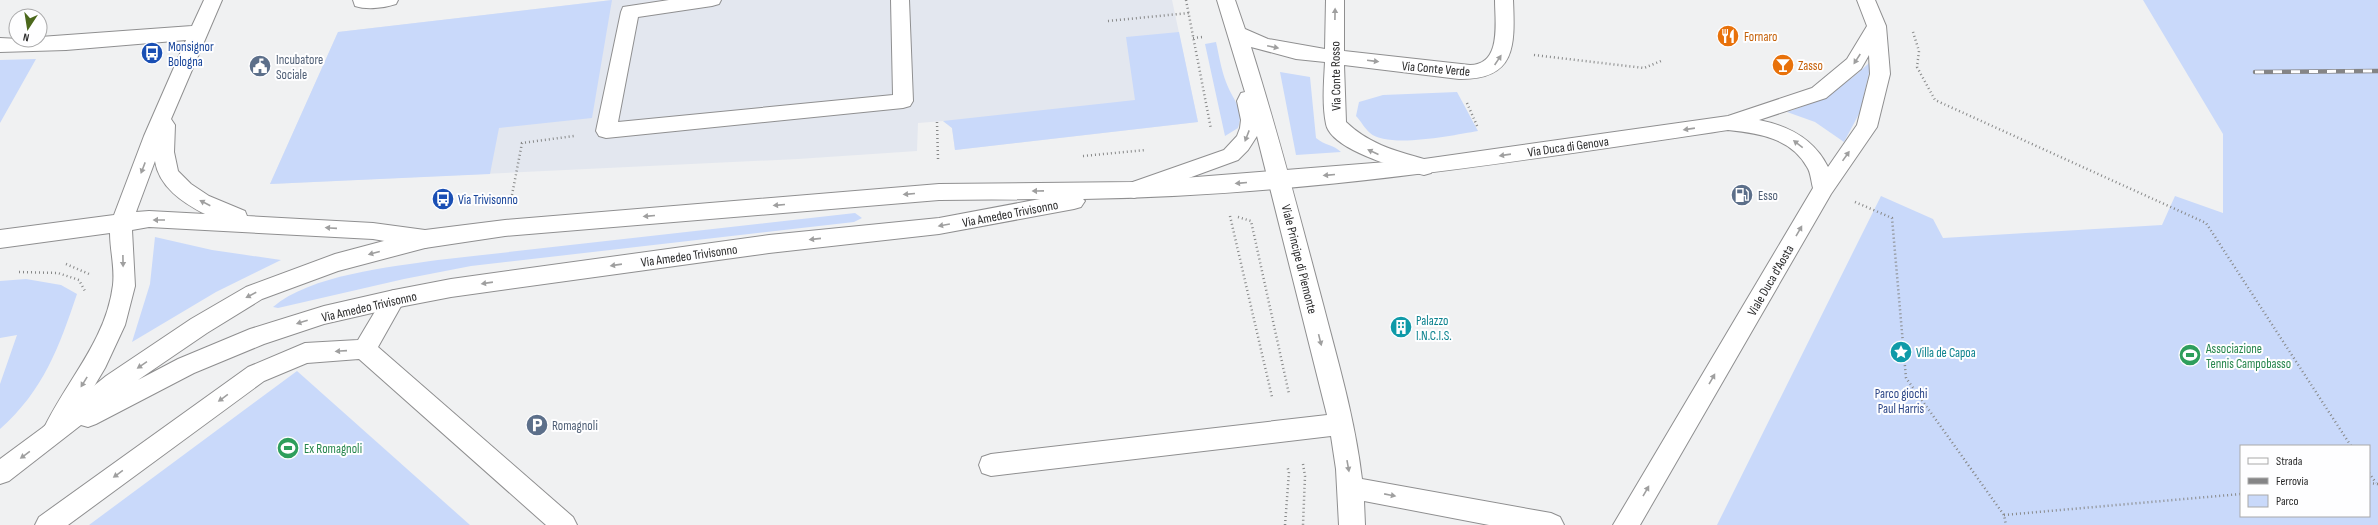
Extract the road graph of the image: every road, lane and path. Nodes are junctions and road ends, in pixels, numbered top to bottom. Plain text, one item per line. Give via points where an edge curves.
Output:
1 (213, 0) edge
2 (362, 0) edge
3 (389, 0) edge
4 (712, 0) edge
5 (900, 0) edge
6 (1186, 0) edge
7 (1226, 0) edge
8 (1335, 0) edge
9 (1504, 0) edge
10 (1866, 0) edge
11 (1189, 13) junction
12 (1108, 21) dead end
13 (1877, 26) junction
14 (199, 32) junction
15 (1237, 33) junction
16 (0, 45) edge
17 (1502, 51) junction
18 (1334, 57) junction
19 (1661, 61) dead end
20 (1459, 72) junction
21 (1253, 86) junction
22 (166, 105) junction
23 (937, 122) dead end
24 (1728, 123) junction
25 (606, 131) junction
26 (1212, 136) dead end
27 (1492, 157) junction
28 (1424, 167) junction
29 (1280, 180) junction
30 (1824, 188) junction
31 (1133, 190) junction
32 (939, 192) junction
33 (123, 222) junction
34 (268, 224) junction
35 (505, 228) junction
36 (0, 239) edge
37 (425, 239) junction
38 (59, 264) dead end
39 (13, 272) dead end
40 (92, 281) dead end
41 (394, 299) junction
42 (85, 301) dead end
43 (364, 349) junction
44 (1341, 424) junction
45 (1288, 431) junction
46 (51, 436) junction
47 (2350, 445) edge
48 (991, 465) dead end
49 (0, 473) edge
50 (2370, 473) edge
51 (2377, 483) edge
52 (1352, 488) junction
53 (2240, 494) edge
54 (2004, 515) junction
55 (48, 525) edge
56 (564, 525) edge
57 (1285, 525) edge
58 (1303, 525) edge
59 (1352, 525) edge
60 (1551, 525) edge
61 (1626, 525) edge
62 (2006, 525) edge

1 - 14 main road
2 - 3 main road
4 - 25 main road via 630,12
5 - 25 main road via 903,101
6 - 11 path
7 - 15 main road, Viale Principe di Piemonte
18 -> 8 main road, Via Conte Rosso
9 - 17 main road
10 - 13 main road, Viale Duca d'Aosta
11 - 12 path
11 - 26 path
13 -> 24 main road via 1854,64 1819,93
30 -> 13 main road, Viale Duca d'Aosta via 1867,126 1880,74
13 - 47 path via 1910,25 1919,51 1916,66 1935,100 2206,223
14 - 16 main road via 66,43
14 - 22 main road
15 -> 18 main road via 1263,45
15 - 21 main road, Viale Principe di Piemonte
17 - 19 path via 1644,68
20 -> 17 main road, Via Conte Verde via 1481,71 1494,66
18 -> 20 main road, Via Conte Verde
28 -> 18 main road, Via Conte Rosso via 1389,159 1359,146 1336,125
20 - 27 path via 1463,96
21 - 29 main road, Viale Principe di Piemonte
21 -> 31 main road, Via Amedeo Trivisonno via 1247,103 1252,123 1244,144 1231,155 1218,161
22 -> 33 main road
34 -> 22 main road via 227,215 193,197 171,177 163,151
23 - 32 path
24 -> 27 main road, Via Duca di Genova
30 -> 24 main road, Via Duca di Genova via 1816,163 1793,140 1761,126
25 - 35 path via 522,143
27 - 28 main road, Via Duca di Genova
28 -> 29 main road, Via Duca di Genova
29 -> 31 main road, Via Amedeo Trivisonno
29 -> 44 main road, Viale Principe di Piemonte
30 - 54 path via 1892,218 1906,378
61 -> 30 main road, Viale Duca d'Aosta
31 -> 32 main road, Via Amedeo Trivisonno
31 -> 41 main road, Via Amedeo Trivisonno via 939,226 761,245 450,288
32 -> 35 main road, Via Amedeo Trivisonno
34 -> 33 main road, Via Amedeo Trivisonno via 175,220
33 - 36 main road, Via Amedeo Trivisonno
33 -> 46 main road via 124,285 112,329 90,372
37 -> 34 main road, Via Amedeo Trivisonno via 373,231
35 - 37 main road, Via Amedeo Trivisonno
37 -> 46 main road, Via Amedeo Trivisonno via 336,263 254,293 114,383
38 - 40 path via 67,264 90,274
39 - 42 path via 58,273 79,280 87,294
41 - 43 main road via 376,333
41 -> 46 main road, Via Amedeo Trivisonno via 324,315 258,336 186,366
43 -> 55 main road via 306,353 256,374
43 - 56 main road
44 - 45 main road
44 -> 52 main road, Viale Principe di Piemonte
45 - 45 path via 1230,215 1251,222
45 - 48 main road
45 - 57 path via 1289,472
45 - 58 path via 1305,476
46 -> 49 main road
50 - 51 path
52 - 59 main road, Viale Principe di Piemonte
52 -> 60 main road
53 - 54 path
54 - 62 path

